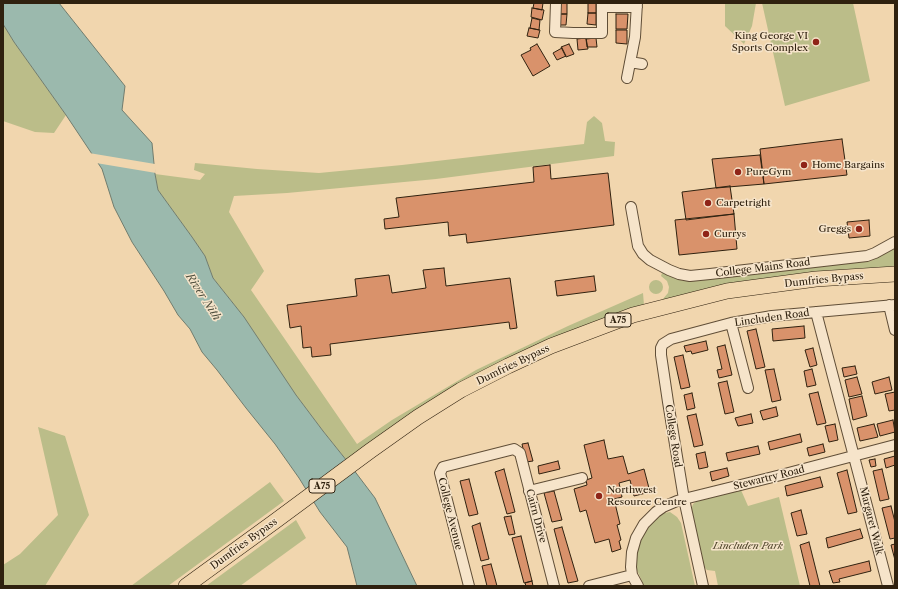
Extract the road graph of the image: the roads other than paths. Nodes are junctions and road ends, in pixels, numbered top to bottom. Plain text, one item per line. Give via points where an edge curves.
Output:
1 (556, 3) edge
2 (602, 5) edge
3 (637, 5) edge
4 (630, 62) junction
5 (642, 64) dead end
6 (627, 78) dead end
7 (631, 207) dead end
8 (895, 242) edge
9 (895, 274) edge
10 (892, 305) edge
11 (816, 312) junction
12 (731, 323) junction
13 (895, 330) edge
14 (660, 355) joint
15 (748, 388) dead end
16 (895, 445) edge
17 (514, 449) joint
18 (854, 456) junction
19 (582, 478) dead end
20 (529, 491) junction
21 (684, 499) junction
22 (632, 575) junction
23 (186, 586) edge
24 (469, 586) edge
25 (554, 586) edge
26 (590, 586) edge
27 (638, 586) edge
28 (703, 586) edge
29 (888, 586) edge

1 - 2 street via 555,32 602,33
2 - 3 street
3 - 4 street
4 - 5 street
4 - 6 street
7 - 8 street, College Mains Road via 638,246 643,254 669,270 690,276 867,256
9 - 23 highway, Dumfries Bypass / A75 via 816,279 727,291 634,315 551,346 455,394 418,417
10 - 11 street, Lincluden Road
10 - 13 street
11 - 12 street, Lincluden Road
11 - 18 street, Margaret Walk
12 - 14 street, Lincluden Road via 668,340 663,344
12 - 15 street
14 - 21 street, College Road
16 - 18 street, Stewartry Road
17 - 20 street, Cairn Drive via 520,453
17 - 24 street, College Avenue via 443,467 440,473
18 - 21 street, Stewartry Road
18 - 29 street, Margaret Walk
19 - 20 street
20 - 25 street, Cairn Drive
21 - 22 street, Stewartry Road via 663,507 644,524 634,545
21 - 28 street, College Road
22 - 26 street
22 - 27 street

